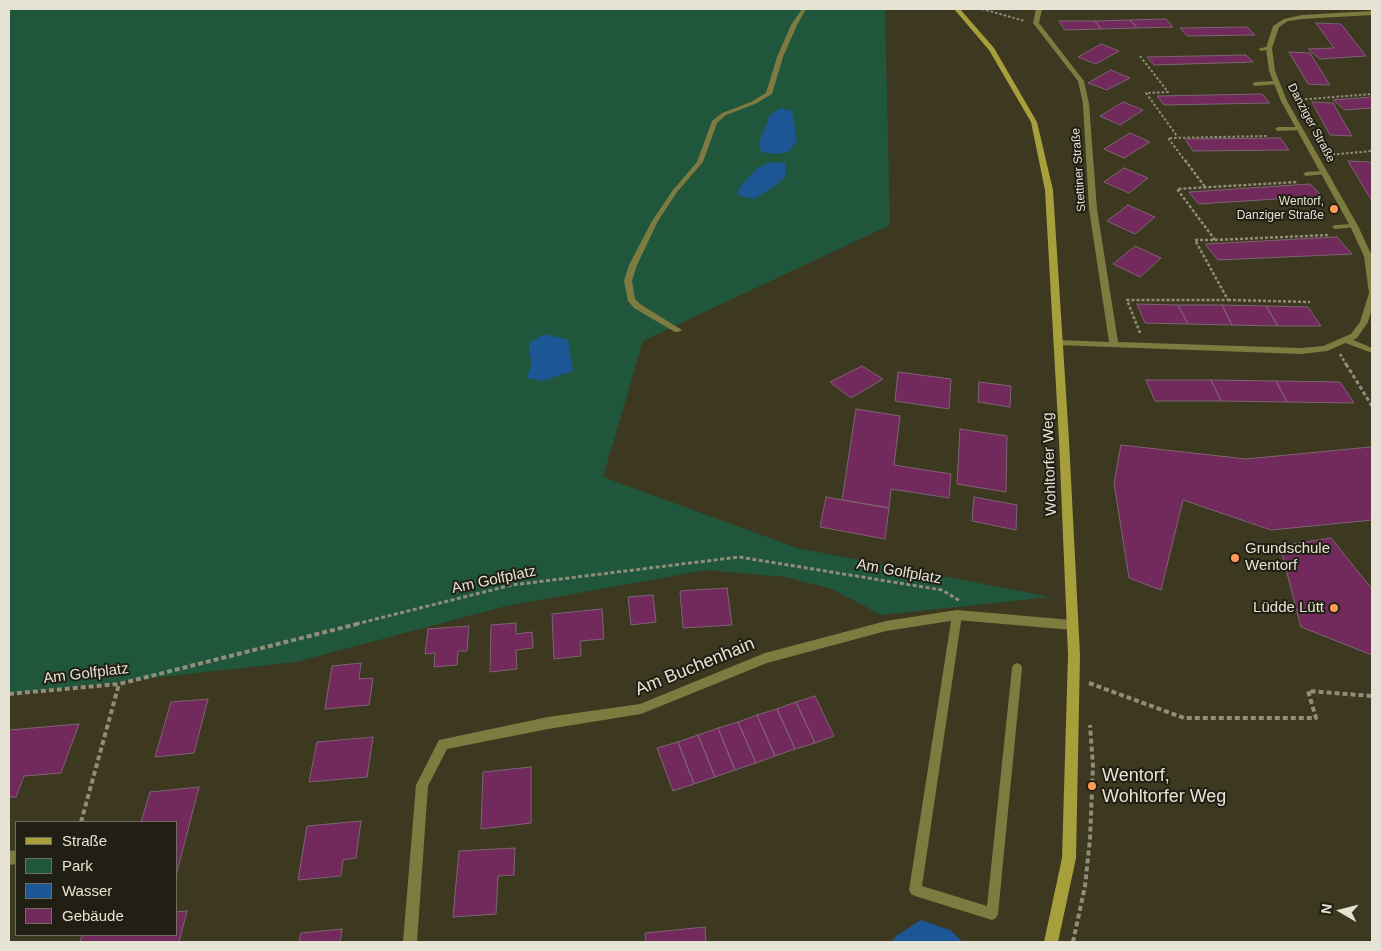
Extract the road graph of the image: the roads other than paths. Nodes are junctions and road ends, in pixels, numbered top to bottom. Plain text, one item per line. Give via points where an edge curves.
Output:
1 (804, 9) edge
2 (957, 9) edge
3 (1039, 9) edge
4 (1372, 14) edge
5 (1269, 48) junction
6 (1261, 49) dead end
7 (1276, 83) junction
8 (1255, 84) dead end
9 (1278, 129) dead end
10 (1299, 129) junction
11 (1323, 173) junction
12 (1306, 174) dead end
13 (1354, 226) junction
14 (1335, 227) dead end
15 (1372, 293) edge
16 (1371, 304) edge
17 (678, 330) dead end
18 (1346, 340) junction
19 (1059, 343) junction
20 (1114, 345) junction
21 (1372, 351) edge
22 (957, 614) junction
23 (1072, 624) junction
24 (1017, 668) dead end
25 (410, 942) edge
26 (1051, 942) edge

1 - 17 lane via 780,57 769,94 724,114 714,122 700,162 674,191 633,265 628,281 632,299 637,306
2 - 19 main road, Wohltorfer Weg via 992,49 1034,122 1049,190
3 - 20 street, Stettiner Straße via 1036,23 1081,81 1086,104 1093,209
4 - 5 street via 1302,16 1286,20 1276,26
5 - 6 lane
5 - 7 street, Danziger Straße
7 - 8 lane
7 - 10 street, Danziger Straße
9 - 10 lane
10 - 11 street, Danziger Straße
11 - 12 lane
11 - 13 street, Danziger Straße
13 - 14 lane
13 - 15 street, Danziger Straße via 1368,256
15 - 16 street, Danziger Straße
16 - 18 street, Danziger Straße via 1364,322 1354,336
18 - 20 street, Danziger Straße via 1335,346 1301,351
18 - 21 lane
19 - 20 street, Danziger Straße
19 - 23 main road, Wohltorfer Weg
22 - 23 street, Am Buchenhain
22 - 24 lane via 914,890 992,914
22 - 25 street, Am Buchenhain via 886,626 765,658 641,709 548,722 443,744 422,785
23 - 26 main road, Wohltorfer Weg via 1069,858

